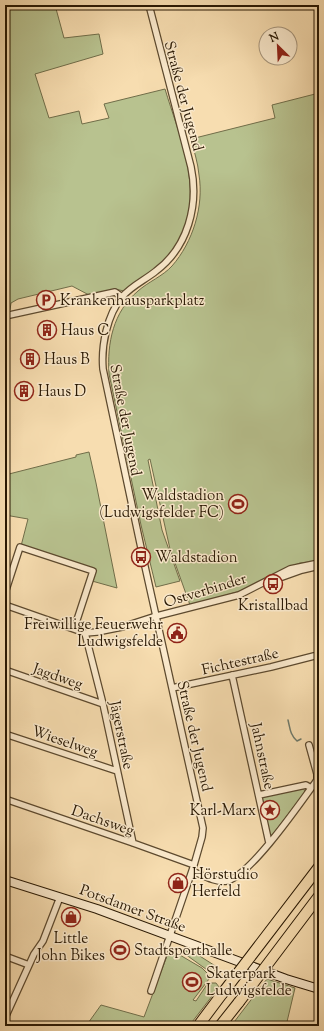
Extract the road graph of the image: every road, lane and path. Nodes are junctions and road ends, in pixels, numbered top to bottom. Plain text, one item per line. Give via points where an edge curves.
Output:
1 (149, 5) edge
2 (122, 297) junction
3 (5, 316) edge
4 (319, 563) edge
5 (319, 566) edge
6 (260, 584) junction
7 (5, 593) edge
8 (5, 605) edge
9 (156, 616) junction
10 (74, 629) junction
11 (85, 633) junction
12 (314, 656) dead end
13 (5, 670) edge
14 (232, 675) junction
15 (172, 688) junction
16 (103, 704) junction
17 (5, 734) edge
18 (309, 744) dead end
19 (117, 772) junction
20 (311, 788) junction
21 (259, 795) junction
22 (5, 799) edge
23 (133, 843) junction
24 (269, 843) junction
25 (319, 867) edge
26 (193, 868) junction
27 (5, 880) edge
28 (319, 896) edge
29 (60, 897) junction
30 (170, 936) junction
31 (5, 956) edge
32 (29, 965) junction
33 (319, 989) edge
34 (151, 991) dead end
35 (5, 1018) edge
36 (198, 1026) edge
37 (220, 1026) edge

1 - 2 street, Straße der Jugend via 191,167 193,203 186,231 175,252 157,270
2 - 3 street via 115,292
2 - 9 street, Straße der Jugend via 107,328 102,369
4 - 6 street, Ostverbinder via 290,569
5 - 6 street, Ostverbinder via 267,584
6 - 9 street, Ostverbinder via 239,595
7 - 10 street via 20,547 93,571
8 - 10 street
9 - 11 street, Ostverbinder via 122,627
9 - 15 street, Straße der Jugend
10 - 11 street
11 - 16 street, Jägerstraße
12 - 14 street, Fichtestraße
13 - 16 street, Jagdweg
14 - 15 street, Fichtestraße
14 - 21 street, Jahnstraße
15 - 26 street, Straße der Jugend via 203,828
16 - 19 street, Jägerstraße
17 - 19 street, Wieselweg
18 - 20 street via 317,777
19 - 23 street, Jägerstraße
20 - 21 street via 306,785
20 - 24 street, Dachsweg
21 - 24 street, Jahnstraße
22 - 23 street, Dachsweg
23 - 26 street, Dachsweg
24 - 26 street, Dachsweg via 256,860 235,878 216,881
25 - 36 highway, bridge
26 - 30 street, Straße der Jugend
27 - 29 main road, Potsdamer Straße
28 - 37 highway, bridge
29 - 30 main road, Potsdamer Straße
29 - 32 street via 43,942
30 - 33 main road, Potsdamer Straße
30 - 34 street, Straße der Jugend
31 - 32 street
32 - 35 street

